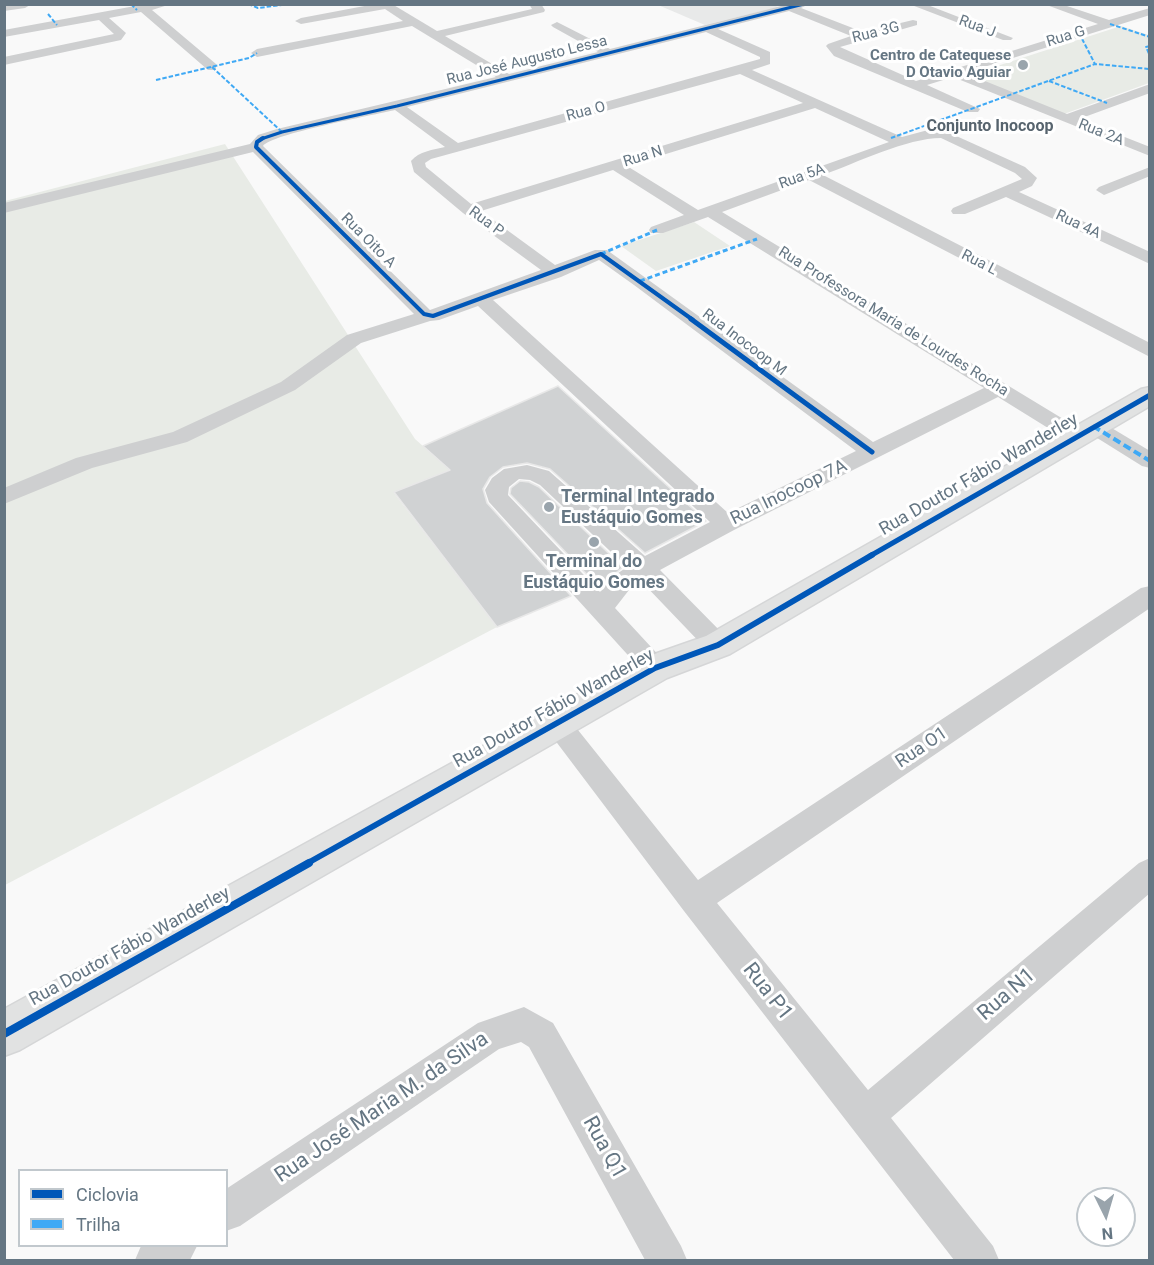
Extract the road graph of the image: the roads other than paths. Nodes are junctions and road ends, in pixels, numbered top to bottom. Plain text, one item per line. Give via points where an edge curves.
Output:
1 (166, 4) edge
2 (534, 4) edge
3 (804, 4) edge
4 (914, 4) edge
5 (1049, 4) edge
6 (26, 5) edge
7 (410, 6) dead end
8 (387, 7) edge
9 (4, 8) edge
10 (791, 8) junction
11 (144, 9) junction
12 (1149, 11) edge
13 (102, 17) junction
14 (301, 21) dead end
15 (413, 22) junction
16 (913, 23) dead end
17 (1110, 24) junction
18 (557, 25) dead end
19 (709, 29) junction
20 (4, 34) edge
21 (435, 35) junction
22 (861, 36) junction
23 (1007, 38) dead end
24 (257, 52) dead end
25 (609, 53) junction
26 (4, 61) edge
27 (212, 68) dead end
28 (741, 69) junction
29 (953, 73) junction
30 (506, 78) junction
31 (915, 85) junction
32 (1149, 89) edge
33 (817, 103) junction
34 (397, 106) junction
35 (973, 109) dead end
36 (1065, 119) junction
37 (901, 142) junction
38 (257, 145) junction
39 (456, 148) junction
40 (1149, 152) edge
41 (615, 165) junction
42 (419, 169) joint
43 (1149, 171) edge
44 (809, 174) junction
45 (1104, 190) dead end
46 (1005, 191) junction
47 (4, 208) edge
48 (469, 210) junction
49 (959, 211) dead end
50 (702, 213) junction
51 (657, 230) dead end
52 (1149, 258) edge
53 (555, 273) junction
54 (481, 299) junction
55 (429, 315) junction
56 (1149, 351) edge
57 (1000, 388) junction
58 (1149, 395) edge
59 (1084, 431) junction
60 (872, 452) junction
61 (1149, 461) edge
62 (4, 497) edge
63 (726, 524) junction
64 (643, 568) junction
65 (1149, 595) edge
66 (600, 609) junction
67 (718, 645) junction
68 (655, 668) junction
69 (556, 723) junction
70 (1149, 873) edge
71 (695, 900) junction
72 (4, 1034) edge
73 (542, 1035) joint
74 (865, 1116) junction
75 (228, 1211) edge
76 (174, 1247) edge
77 (154, 1260) edge
78 (667, 1260) edge
79 (978, 1260) edge

1 - 11 street
2 - 21 street via 540,10
3 - 10 street, Rua José Augusto Lessa
4 - 23 street, Rua J
5 - 17 street
6 - 9 street
7 - 8 street
8 - 14 street
8 - 15 street
10 - 19 street, Rua José Augusto Lessa
10 - 22 street
11 - 13 street
11 - 27 street
12 - 17 street, Rua G
13 - 20 street
13 - 26 street via 120,33 117,38
15 - 21 street
15 - 24 street
16 - 22 street, Rua 3G
17 - 29 street, Rua G
18 - 25 street
19 - 25 street, Rua José Augusto Lessa
19 - 28 street, Rua O via 766,55 764,63
21 - 30 street
22 - 31 street, Rua 3G via 832,46 838,53
25 - 30 street, Rua José Augusto Lessa
28 - 33 street
28 - 39 street, Rua O
29 - 31 street, Rua G
29 - 36 street, Rua 2A
30 - 34 street, Rua José Augusto Lessa
31 - 35 street
32 - 36 street
33 - 37 street
33 - 41 street, Rua N
34 - 38 street, Rua José Augusto Lessa via 267,136
34 - 39 street
36 - 40 street, Rua 2A
37 - 44 street, Rua 5A
37 - 46 street, Rua 5A via 933,134 949,136 1030,178 1027,183
38 - 47 street, Rua José Augusto Lessa
38 - 55 street, Rua Oito A
39 - 42 street, Rua O via 421,158
41 - 48 street, Rua N
41 - 50 street, Rua Professora Maria de Lourdes Rocha
42 - 48 street, Rua P
43 - 45 street
44 - 50 street, Rua 5A
44 - 56 street, Rua L
46 - 49 street
46 - 52 street, Rua 4A
48 - 53 street, Rua P
50 - 51 street, Rua 5A
50 - 57 street, Rua Professora Maria de Lourdes Rocha
53 - 54 street
53 - 60 street, Rua Inocoop M via 601,254
54 - 55 street
54 - 63 street
55 - 62 street via 354,339 288,386 180,437 84,463
57 - 59 street, Rua Professora Maria de Lourdes Rocha
57 - 60 street, Rua Inocoop 7A
58 - 59 street, Rua Doutor Fábio Wanderley
59 - 61 street, Rua Professora Maria de Lourdes Rocha
59 - 67 street, Rua Doutor Fábio Wanderley
60 - 63 street, Rua Inocoop 7A
63 - 64 street, Rua Inocoop 7A
64 - 66 street, Rua Inocoop 7A via 620,584
64 - 66 street via 542,475 523,472 504,477 498,483 497,497
64 - 67 street
65 - 71 street, Rua O1
66 - 68 street
67 - 68 street, Rua Doutor Fábio Wanderley
68 - 69 street, Rua Doutor Fábio Wanderley
69 - 71 street, Rua P1
69 - 72 street, Rua Doutor Fábio Wanderley
70 - 74 street, Rua N1
71 - 74 street, Rua P1
73 - 75 street, Rua José Maria M. da Silva via 524,1024 490,1035
73 - 78 street, Rua Q1
74 - 79 street, Rua P1
76 - 77 street

